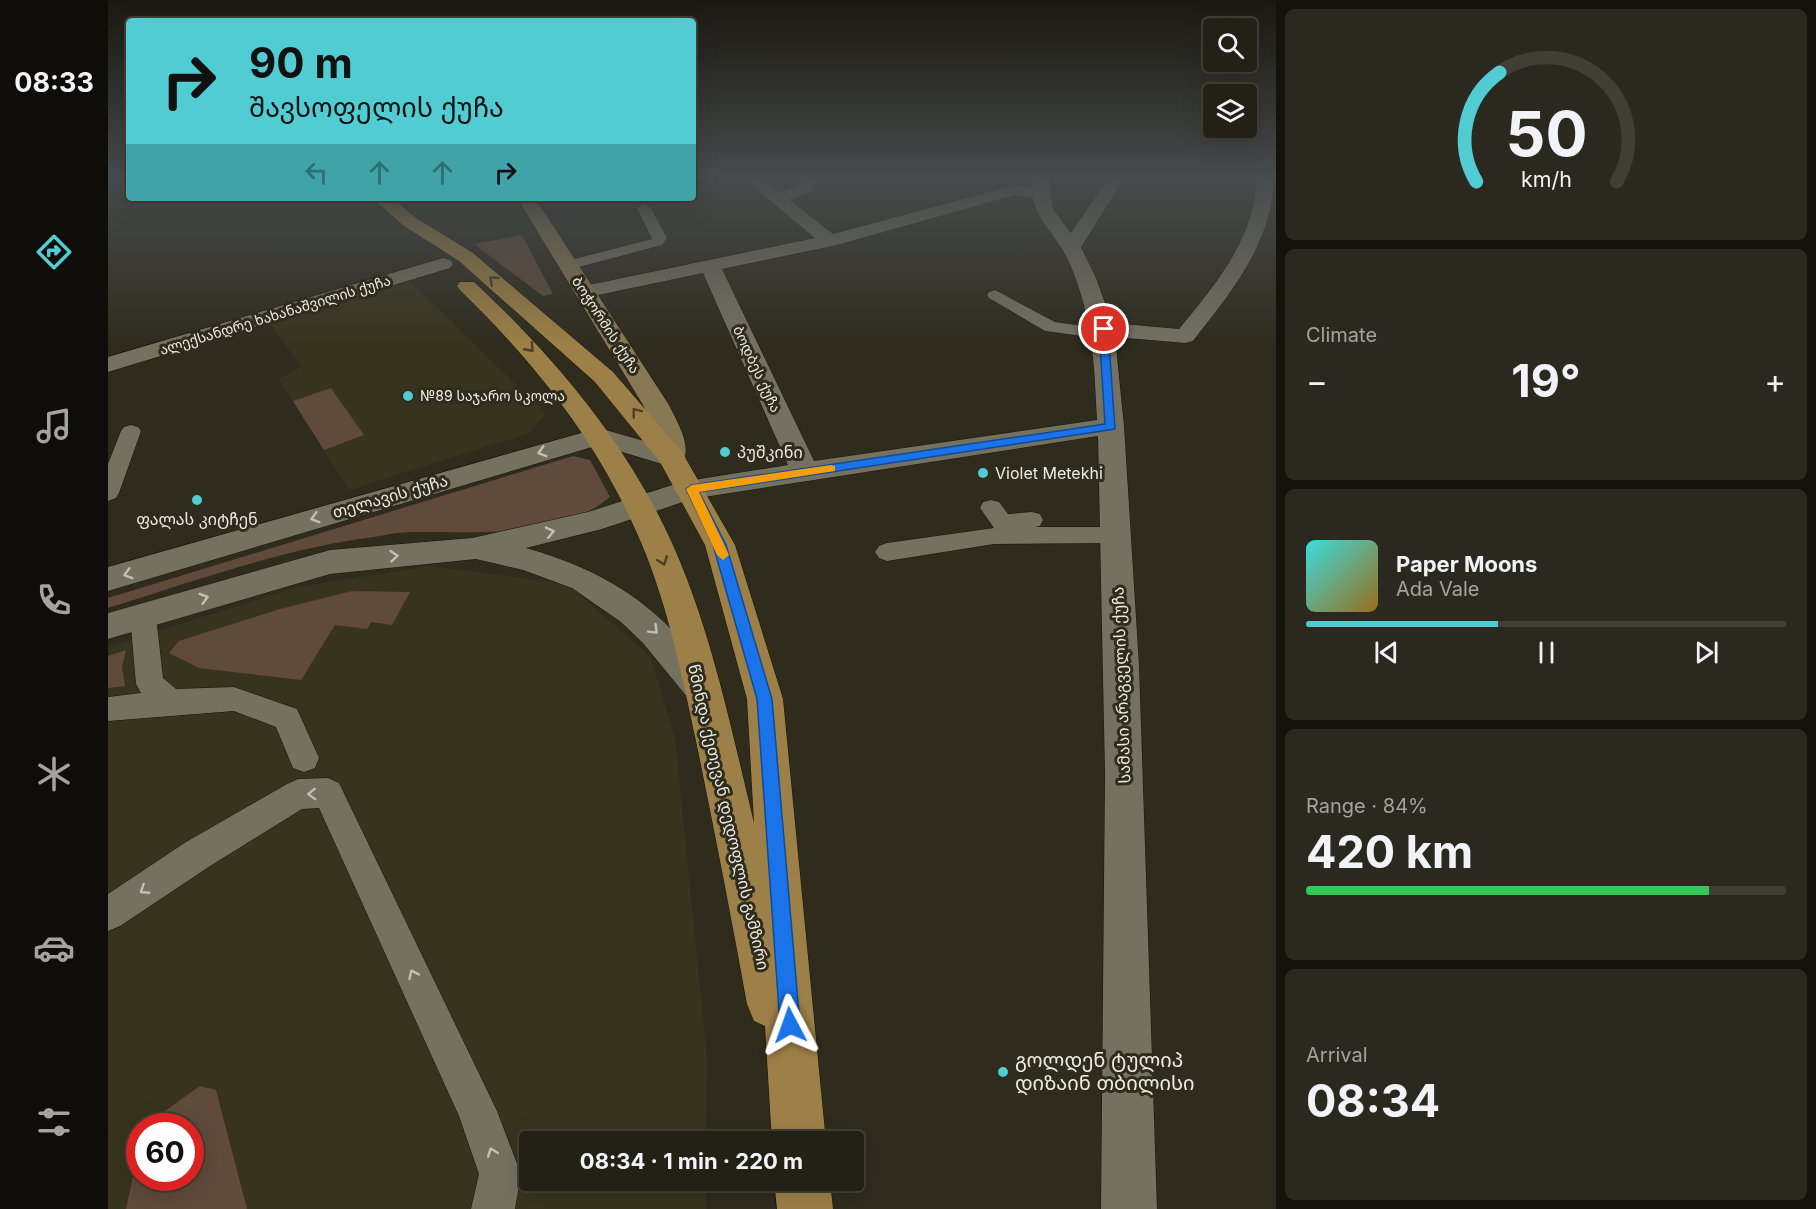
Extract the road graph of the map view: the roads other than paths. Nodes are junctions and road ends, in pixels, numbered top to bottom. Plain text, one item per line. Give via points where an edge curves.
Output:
1 (419, 233) edge
2 (428, 233) edge
3 (548, 233) edge
4 (658, 233) edge
5 (821, 233) edge
6 (856, 233) edge
7 (1060, 233) edge
8 (1081, 233) edge
9 (1256, 233) edge
10 (830, 241) junction
11 (1072, 247) junction
12 (443, 264) junction
13 (568, 266) junction
14 (710, 266) junction
15 (584, 292) junction
16 (995, 295) dead end
17 (1104, 331) junction
18 (108, 365) edge
19 (1111, 426) junction
20 (131, 431) dead end
21 (599, 436) junction
22 (672, 458) junction
23 (805, 472) junction
24 (692, 489) junction
25 (108, 493) edge
26 (991, 507) dead end
27 (639, 508) junction
28 (1117, 525) junction
29 (472, 549) junction
30 (887, 552) dead end
31 (108, 579) edge
32 (142, 616) junction
33 (108, 626) edge
34 (701, 687) junction
35 (171, 702) junction
36 (108, 709) edge
37 (304, 758) dead end
38 (108, 914) edge
39 (797, 1131) edge
40 (798, 1131) edge
41 (803, 1191) edge
42 (493, 1209) edge
43 (805, 1209) edge
44 (1129, 1209) edge

1 - 12 main road, წმინდა ქეთევან დედოფლის გამზირი
22 -> 2 main road, წმინდა ქეთევან დედოფლის გამზირი via 604,376 466,257
3 - 13 main road, ბოჭორმის ქუჩა
4 - 13 lane via 657,242
5 - 10 street
6 - 10 street
7 - 11 street, სამასი არაგველის ქუჩა
8 - 11 street
9 - 17 street via 1209,307 1185,336
10 - 14 street
11 - 17 street, სამასი არაგველის ქუჩა
12 - 18 street, ალექსანდრე ხახანაშვილის ქუჩა
12 -> 21 main road, წმინდა ქეთევან დედოფლის გამზირი via 527,345
13 - 15 main road, ბოჭორმის ქუჩა
14 - 15 street
14 - 23 street, ბოდბეს ქუჩა
15 - 22 main road, ბოჭორმის ქუჩა via 656,405 670,435
16 - 17 lane via 1050,327
17 - 19 street, სამასი არაგველის ქუჩა
19 - 23 street
19 - 28 street, სამასი არაგველის ქუჩა
20 - 25 lane
21 - 22 street
21 - 27 main road, წმინდა ქეთევან დედოფლის გამზირი
21 -> 31 street, თელავის ქუჩა
22 - 24 main road, წმინდა ქეთევან დედოფლის გამზირი
23 - 24 street
24 - 27 street
24 - 40 main road, წმინდა ქეთევან დედოფლის გამზირი via 720,545 765,699
26 - 28 lane via 1002,522
29 -> 27 street
27 -> 34 main road, წმინდა ქეთევან დედოფლის გამზირი via 673,587
28 - 30 lane via 994,536
28 - 44 street, სამასი არაგველის ქუჩა via 1128,929
32 -> 29 street via 330,562
29 -> 34 street via 540,563 609,594 653,629
32 - 33 street
32 - 35 lane via 150,684
34 - 39 main road, წმინდა ქეთევან დედოფლის გამზირი via 736,830
35 - 36 lane
35 - 37 lane via 234,699 287,718
42 -> 38 lane via 500,1174 477,1111 328,793 298,794
41 - 43 main road

